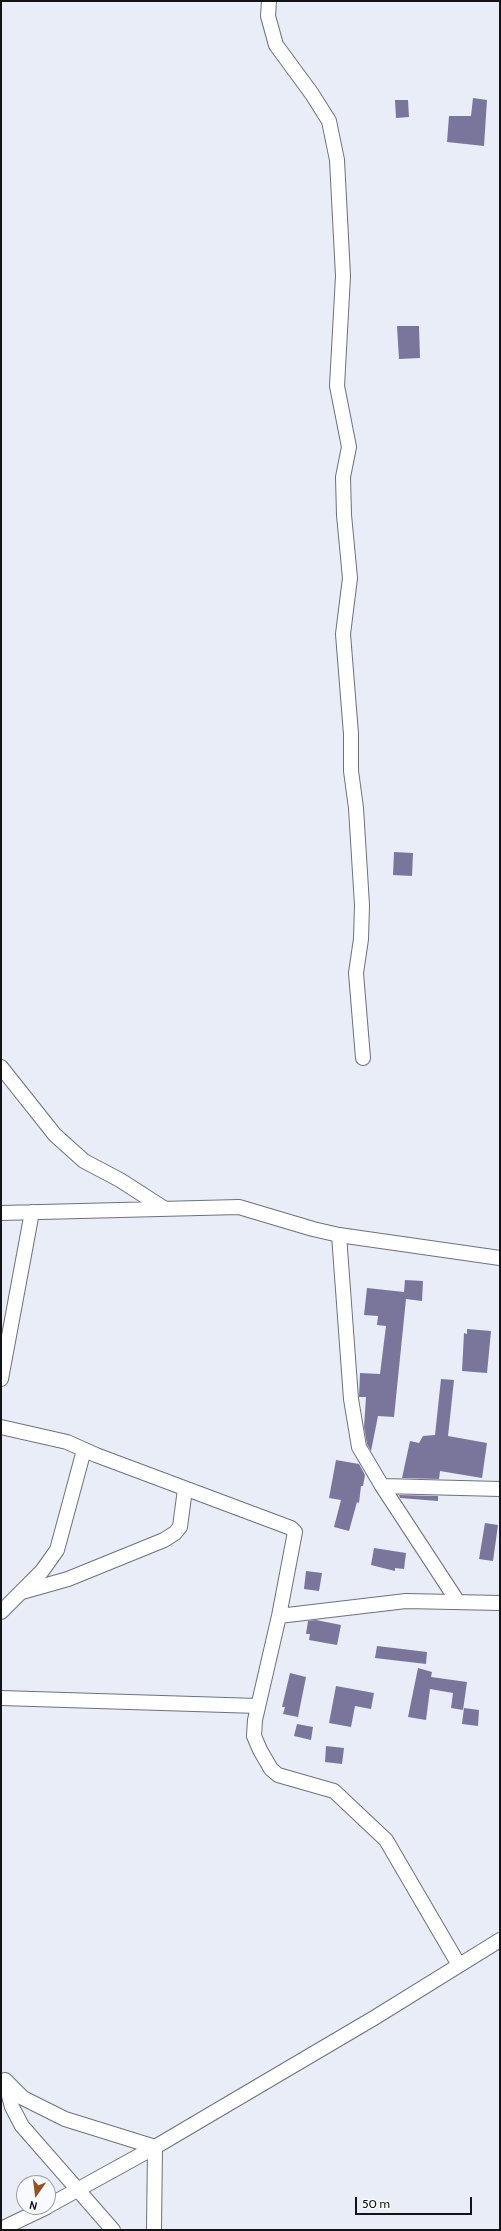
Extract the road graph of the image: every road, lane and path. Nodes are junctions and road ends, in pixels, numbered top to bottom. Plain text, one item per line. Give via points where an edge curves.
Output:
1 (269, 1) edge
2 (362, 1058) dead end
3 (1, 1067) edge
4 (165, 1209) junction
5 (32, 1212) junction
6 (1, 1213) edge
7 (339, 1235) junction
8 (500, 1258) edge
9 (1, 1379) edge
10 (1, 1427) edge
11 (84, 1450) junction
12 (382, 1486) junction
13 (185, 1488) junction
14 (500, 1489) edge
15 (22, 1592) junction
16 (458, 1602) junction
17 (500, 1602) edge
18 (1, 1612) edge
19 (279, 1616) junction
20 (1, 1698) edge
21 (258, 1706) junction
22 (500, 1940) edge
23 (459, 1965) junction
24 (3, 2077) edge
25 (155, 2147) junction
26 (77, 2190) junction
27 (56, 2202) edge
28 (31, 2215) edge
29 (1, 2229) edge
30 (113, 2230) edge
31 (154, 2230) edge

1 - 2 street via 268,16 276,45 329,121 337,160 343,276 337,386 349,447 343,484 350,578 343,634 362,906 356,973
3 - 4 street via 55,1135 84,1161 120,1180
4 - 5 street
4 - 7 street via 239,1207 313,1230
5 - 6 street
5 - 9 street
7 - 8 street
7 - 12 street via 350,1399 359,1447
10 - 11 street via 67,1442
11 - 13 street
11 - 15 street via 57,1550
12 - 14 street
12 - 16 street
13 - 15 street via 180,1527 175,1533 164,1540 68,1579
13 - 19 street via 291,1528 295,1532
15 - 18 street
16 - 17 street
16 - 19 street via 406,1601
19 - 21 street
20 - 21 street
21 - 23 street via 254,1736 271,1769 278,1775 334,1790 386,1840
22 - 23 street
23 - 25 street
24 - 25 street via 23,2098 64,2119
24 - 26 street via 12,2107 22,2126
25 - 26 street
25 - 31 street
26 - 27 street
26 - 30 street
28 - 29 street

